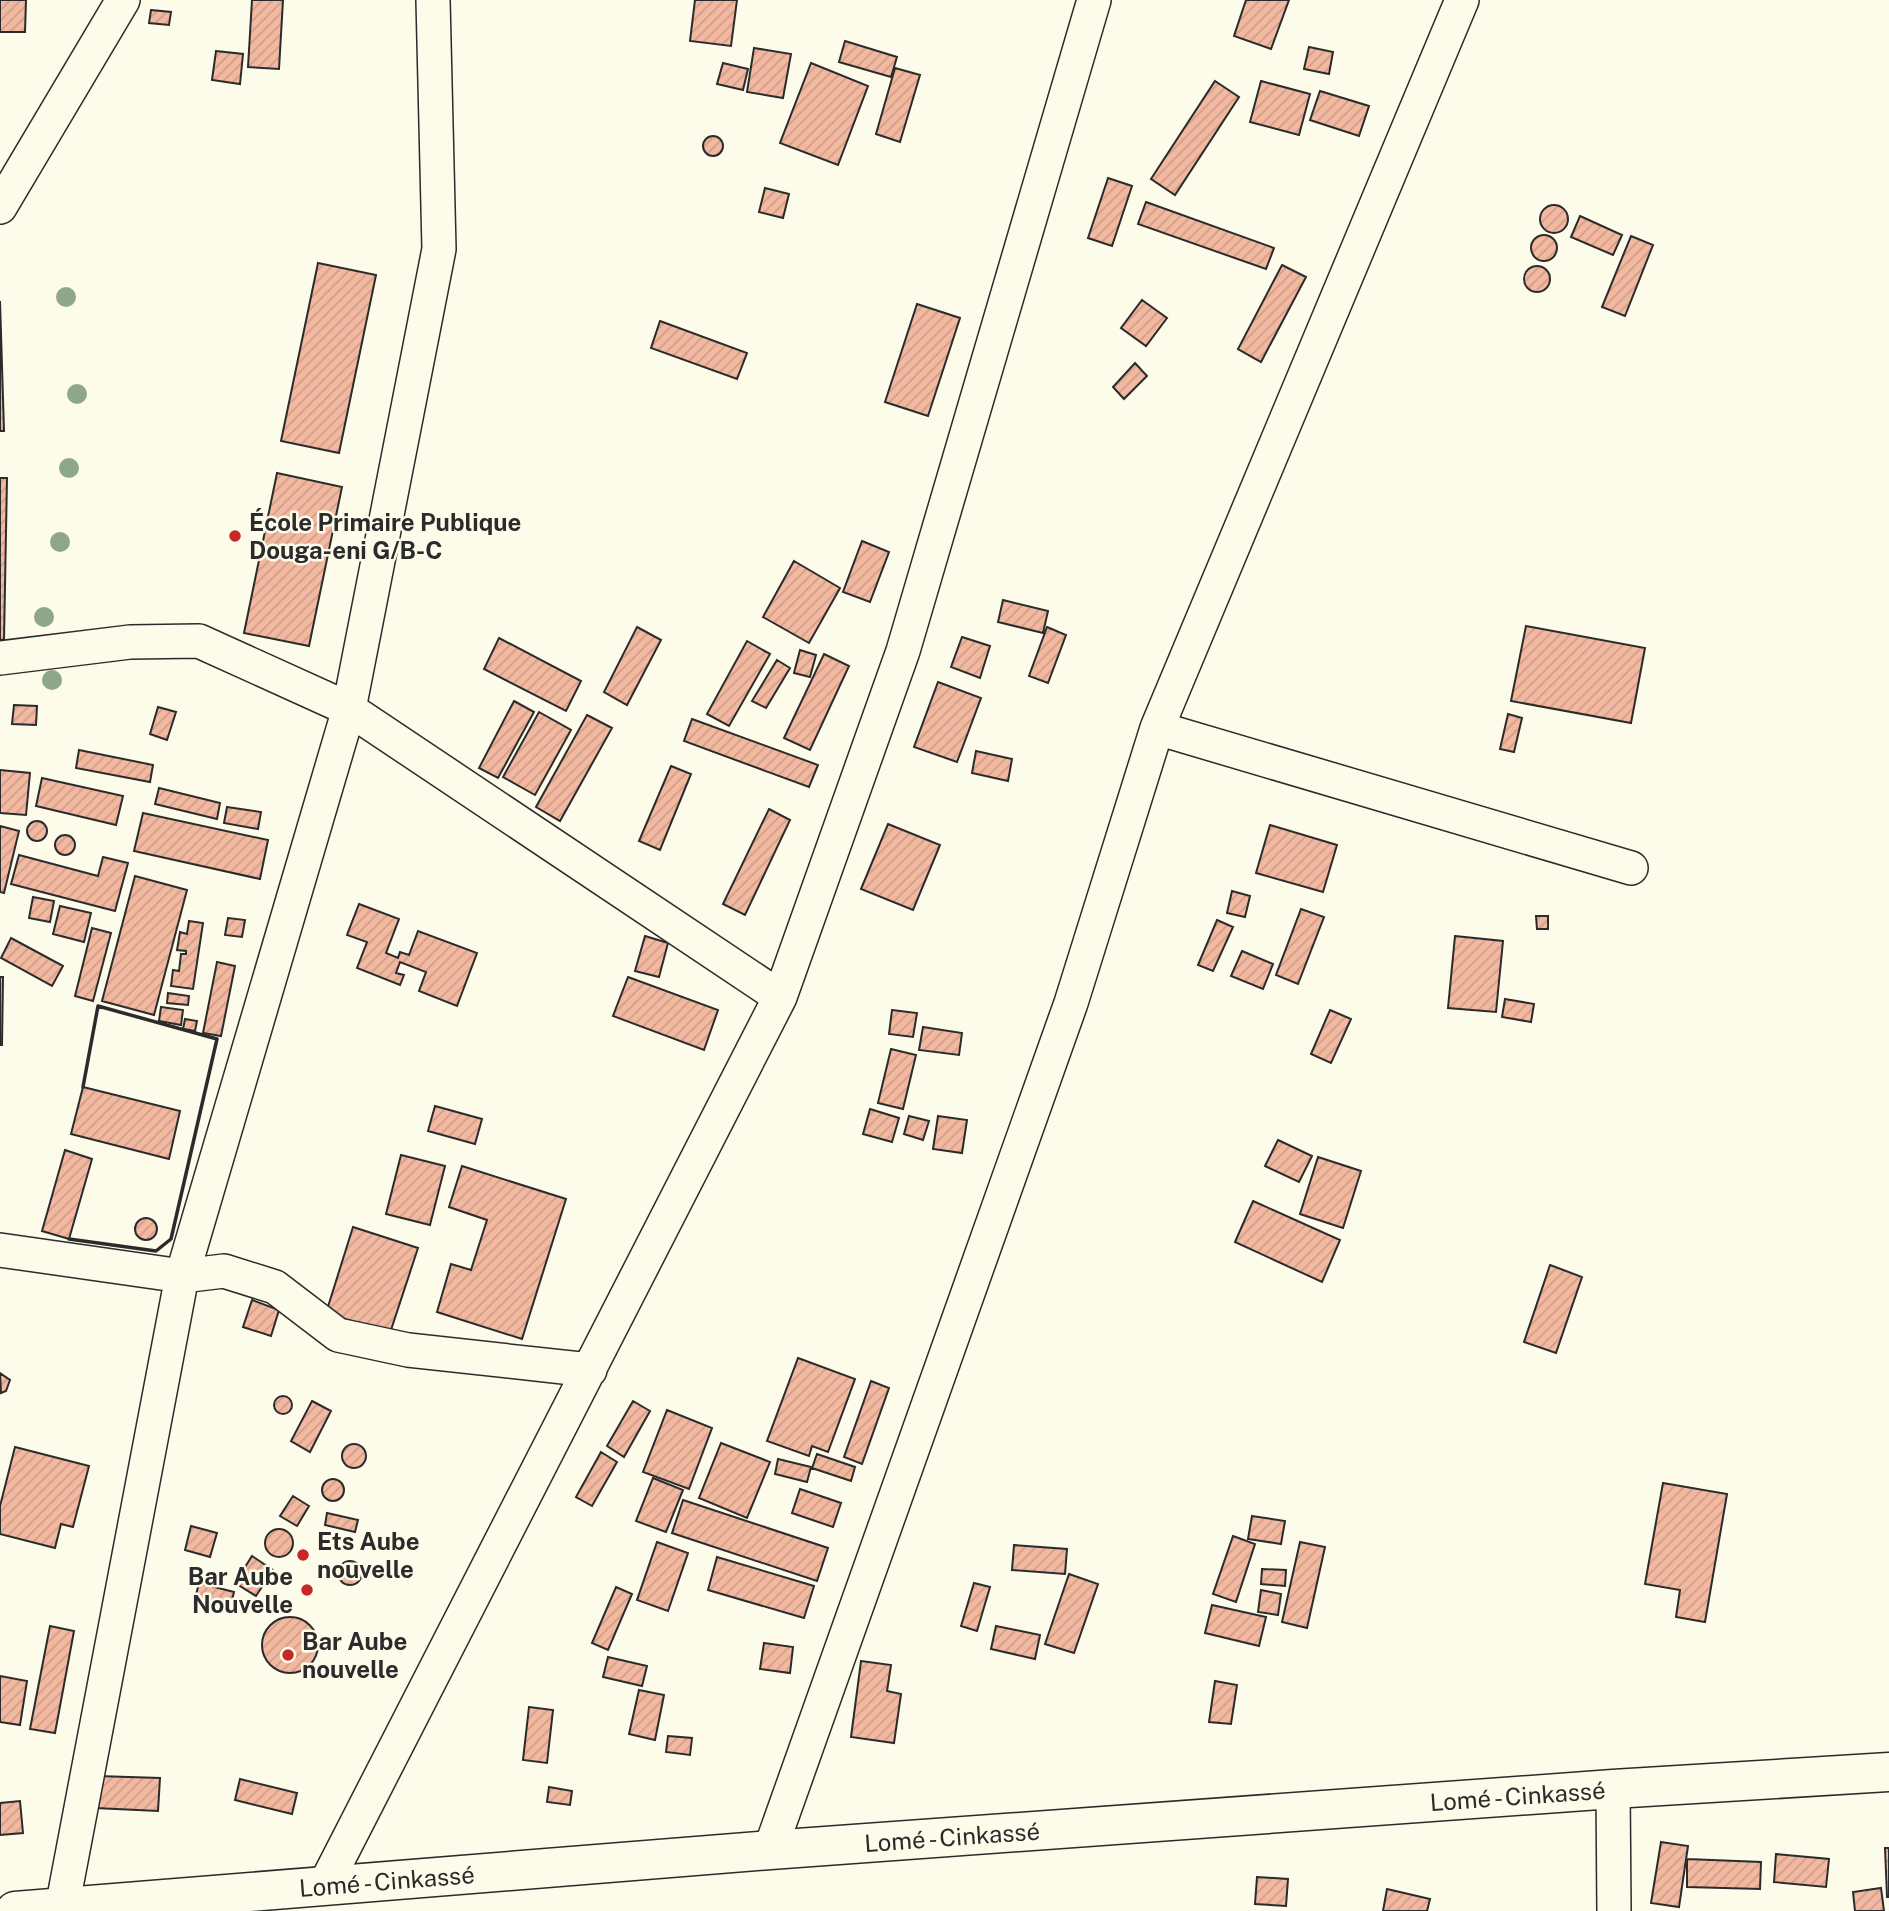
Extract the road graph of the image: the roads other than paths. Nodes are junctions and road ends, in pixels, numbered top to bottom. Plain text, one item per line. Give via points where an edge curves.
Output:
1 (122, 0) edge
2 (433, 0) edge
3 (1094, 0) edge
4 (1462, 0) edge
5 (0, 207) edge
6 (0, 658) edge
7 (349, 709) junction
8 (1157, 728) junction
9 (1631, 868) dead end
10 (780, 997) junction
11 (0, 1250) edge
12 (182, 1276) junction
13 (590, 1370) junction
14 (1889, 1772) edge
15 (1613, 1789) junction
16 (771, 1850) junction
17 (325, 1885) junction
18 (62, 1908) junction
19 (15, 1911) edge
20 (1614, 1911) edge

1 - 5 street
2 - 7 street via 439,249
3 - 10 street via 903,651
4 - 8 street
6 - 7 street via 131,642 199,641
7 - 10 street
7 - 12 street
8 - 9 street
8 - 16 street via 1071,1003
10 - 13 street
11 - 12 street
12 - 13 street via 224,1271 275,1287 338,1335 408,1350
12 - 18 street
13 - 17 street
14 - 15 highway, Lomé - Cinkassé
15 - 16 highway, Lomé - Cinkassé
15 - 20 street
16 - 17 highway, Lomé - Cinkassé
17 - 18 highway, Lomé - Cinkassé
18 - 19 highway, Lomé - Cinkassé

